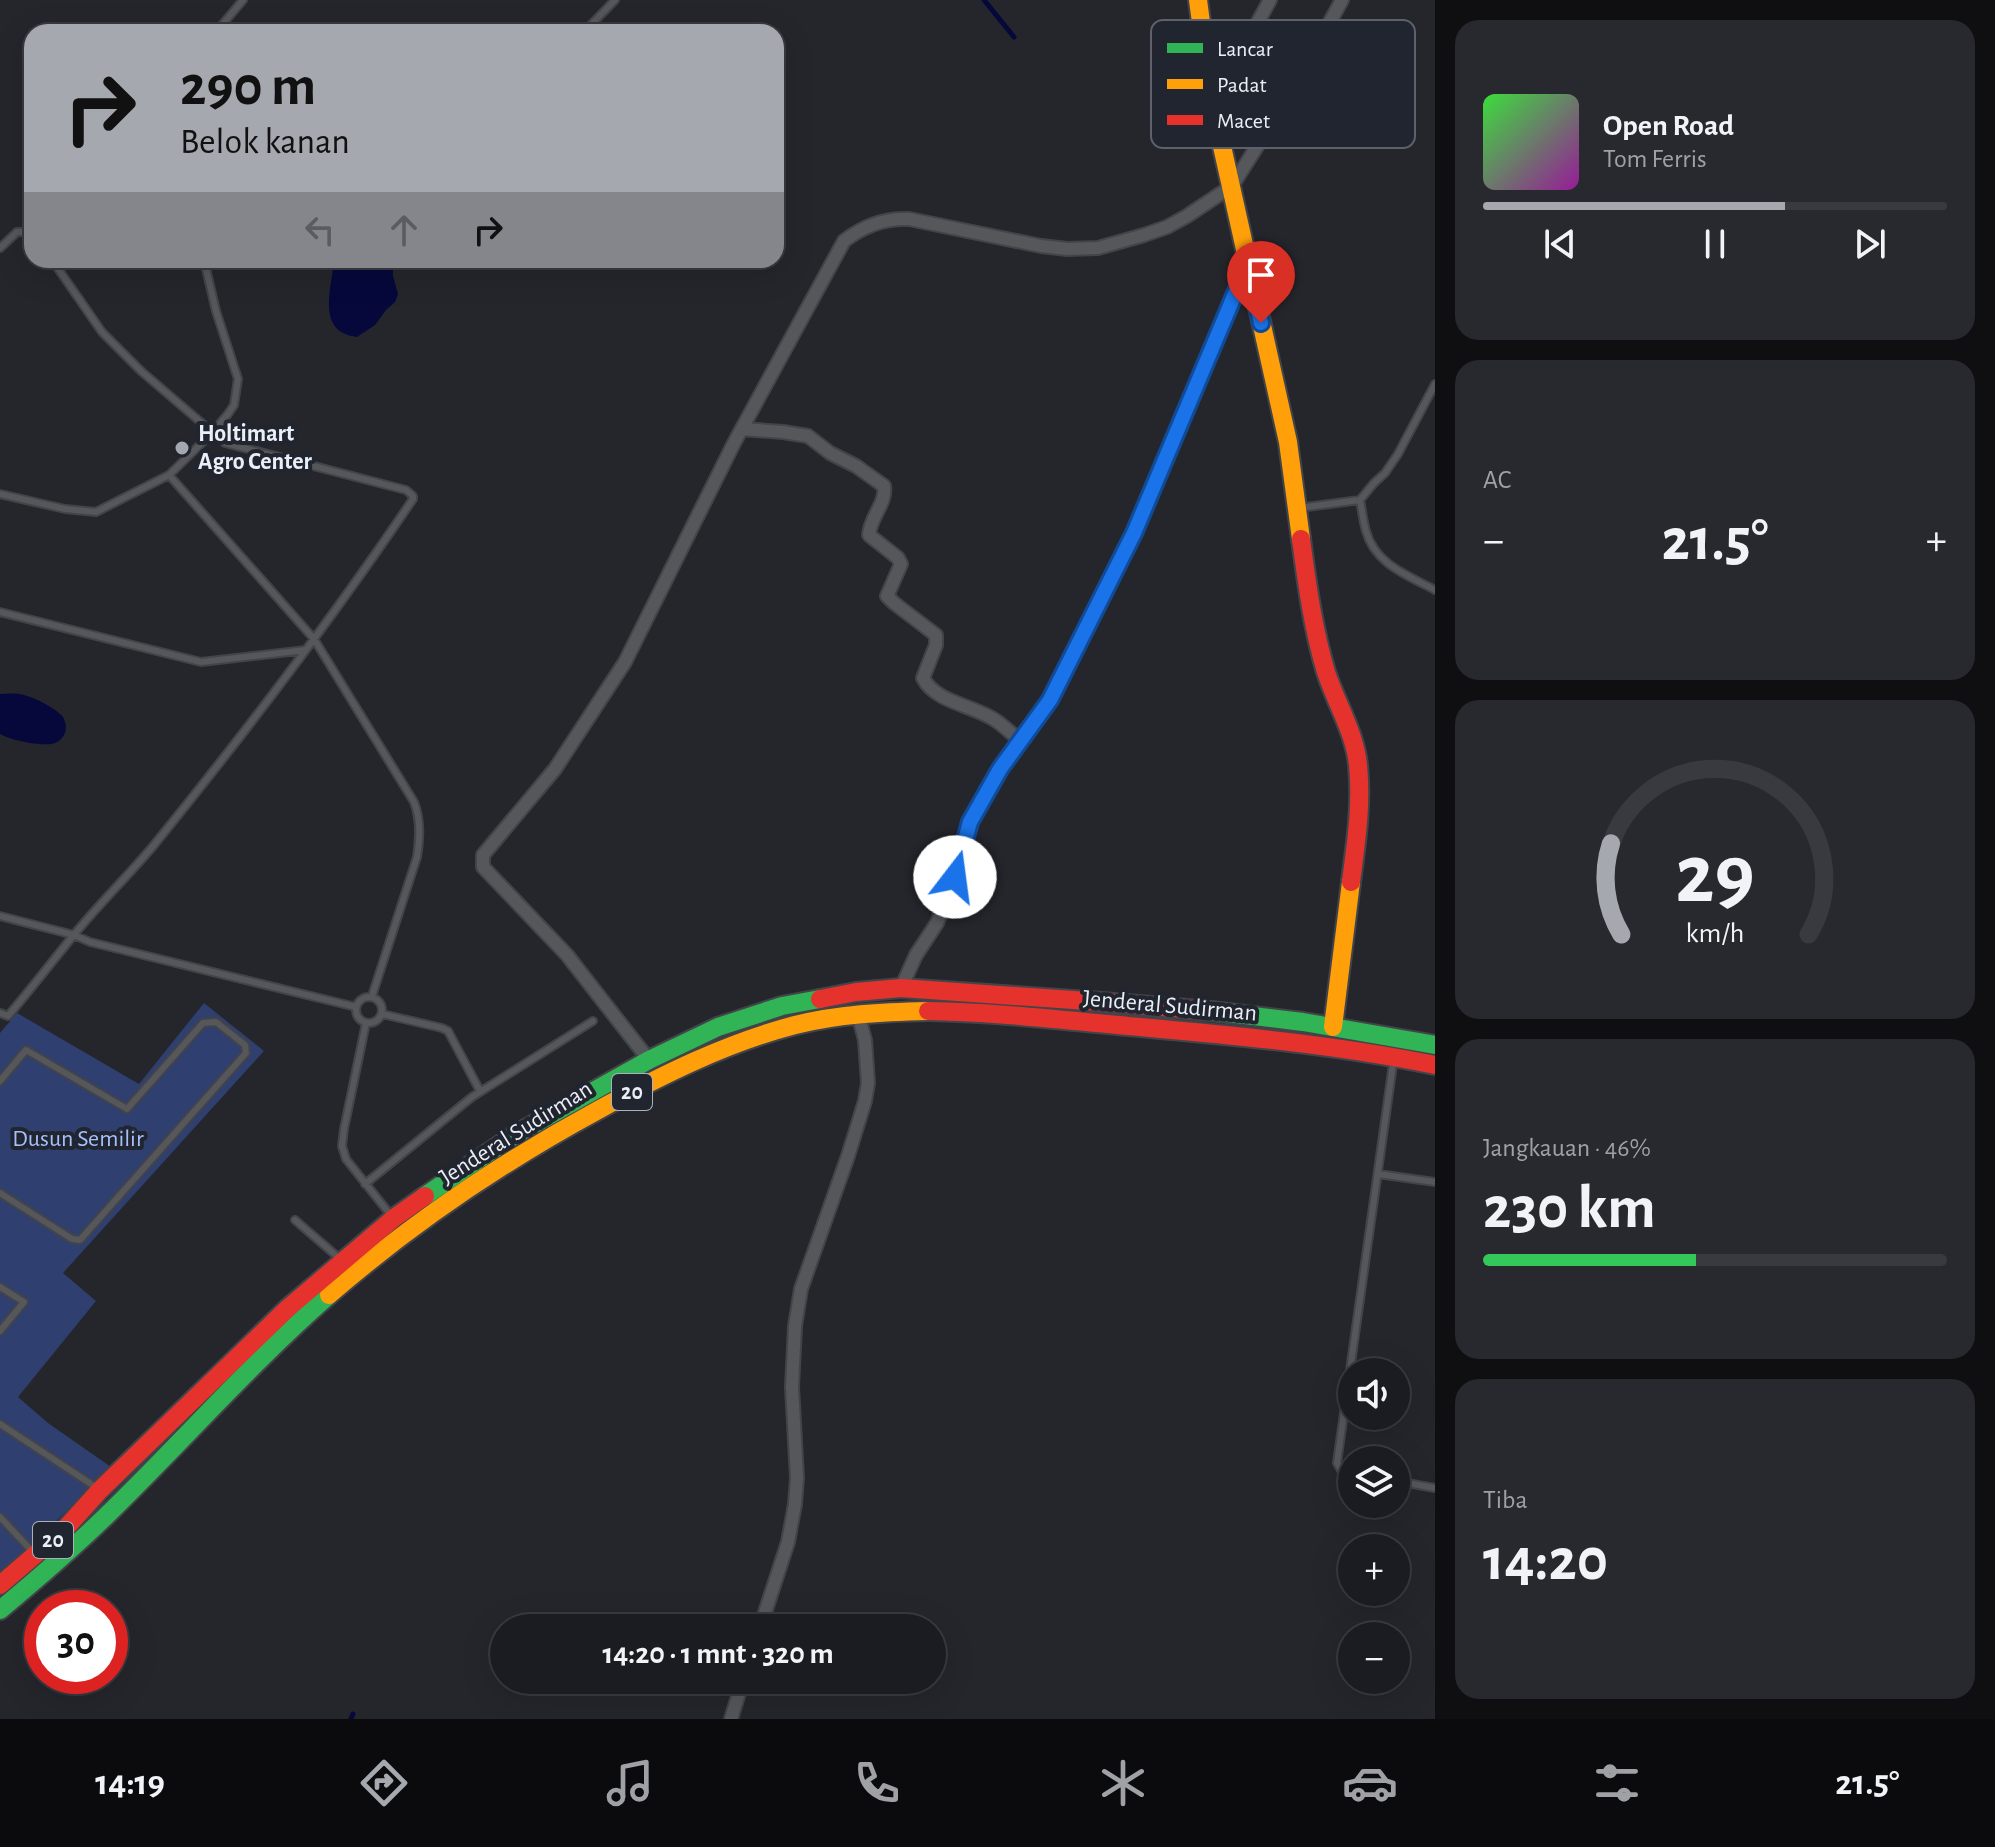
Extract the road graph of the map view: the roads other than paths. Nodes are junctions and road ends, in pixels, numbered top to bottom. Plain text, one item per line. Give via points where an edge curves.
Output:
1 (243, 0) edge
2 (615, 0) edge
3 (1198, 0) edge
4 (1270, 0) edge
5 (1342, 0) edge
6 (1201, 20) edge
7 (1259, 20) edge
8 (1331, 20) edge
9 (223, 24) edge
10 (592, 24) edge
11 (1223, 148) edge
12 (1256, 148) edge
13 (1232, 186) junction
14 (24, 232) edge
15 (0, 248) edge
16 (1248, 263) junction
17 (58, 268) edge
18 (206, 268) edge
19 (1435, 384) edge
20 (742, 429) junction
21 (212, 433) junction
22 (169, 475) junction
23 (0, 494) edge
24 (1360, 500) junction
25 (1298, 508) junction
26 (1435, 590) edge
27 (0, 612) edge
28 (314, 639) junction
29 (306, 650) junction
30 (1021, 741) junction
31 (0, 916) edge
32 (74, 935) junction
33 (901, 988) junction
34 (372, 996) junction
35 (356, 1007) junction
36 (0, 1013) edge
37 (382, 1014) junction
38 (858, 1014) junction
39 (593, 1021) dead end
40 (366, 1023) junction
41 (1333, 1027) junction
42 (1435, 1045) edge
43 (1394, 1057) junction
44 (649, 1060) junction
45 (1435, 1065) edge
46 (0, 1081) edge
47 (480, 1091) junction
48 (1378, 1174) junction
49 (1435, 1182) edge
50 (365, 1184) junction
51 (0, 1193) edge
52 (295, 1220) dead end
53 (400, 1225) junction
54 (342, 1261) junction
55 (0, 1287) edge
56 (0, 1331) edge
57 (0, 1424) edge
58 (1339, 1446) edge
59 (1410, 1484) edge
60 (1435, 1488) edge
61 (100, 1490) junction
62 (0, 1517) edge
63 (35, 1555) junction
64 (0, 1585) edge
65 (0, 1610) edge
66 (765, 1614) edge
67 (739, 1694) edge
68 (731, 1719) edge

1 - 9 lane
2 - 10 lane
3 - 6 main road
4 - 7 street
5 - 8 street
11 - 13 main road
12 - 13 street
13 - 16 main road
13 - 20 street via 1167,227 1098,248 1041,246 909,219 867,226 844,241
14 - 15 lane
16 - 25 main road
16 - 30 street via 1134,533 1050,700
17 - 21 lane via 102,332
18 - 21 lane via 238,379 234,405
19 - 24 lane via 1398,454
20 - 30 street via 808,436 884,486 885,497 869,524 869,535 901,564 887,596 936,635 923,678 927,687 995,720
20 - 44 street via 625,662 555,769 482,860 567,955
21 - 22 lane
21 - 28 lane via 225,443 413,496
22 - 23 lane via 96,512
22 - 28 lane
24 - 25 lane
24 - 26 lane via 1366,533 1380,558
25 - 41 main road via 1313,623 1358,763 1356,853
27 - 29 lane via 201,662
28 - 29 lane
28 - 34 lane via 414,802 418,820 417,857
29 - 32 lane via 160,837
30 - 33 street via 970,822 937,923
31 - 32 lane
32 - 35 lane
32 - 36 lane via 8,1016
33 - 41 main road, 20 via 1188,1009
33 - 44 main road, 20 via 782,1006 718,1027
34 - 35 lane
34 - 37 lane via 382,1005
35 - 40 lane
37 - 40 lane
37 - 47 lane via 448,1031
38 - 43 main road, Jenderal Sudirman / 20 via 980,1013 1329,1046
38 - 53 main road, Jenderal Sudirman / 20 via 786,1027 668,1072
38 - 66 street via 868,1083 801,1289 792,1387 795,1504
39 - 47 lane
40 - 50 lane via 342,1139 346,1159
41 - 42 main road, 20
43 - 45 main road, Jenderal Sudirman / 20
43 - 48 lane
44 - 53 main road, 20 via 513,1136
46 - 51 lane via 26,1050 127,1109 203,1023 216,1022 245,1045 246,1053 80,1240
47 - 50 lane
48 - 49 lane
48 - 58 lane
50 - 53 lane
52 - 54 lane
53 - 54 main road, 20
53 - 65 main road, Jenderal Sudirman / 20 via 75,1545
54 - 61 main road, 20
55 - 56 lane via 24,1302
57 - 61 lane
59 - 60 lane
61 - 63 main road, 20
62 - 63 lane
63 - 64 main road, 20
67 - 68 street

